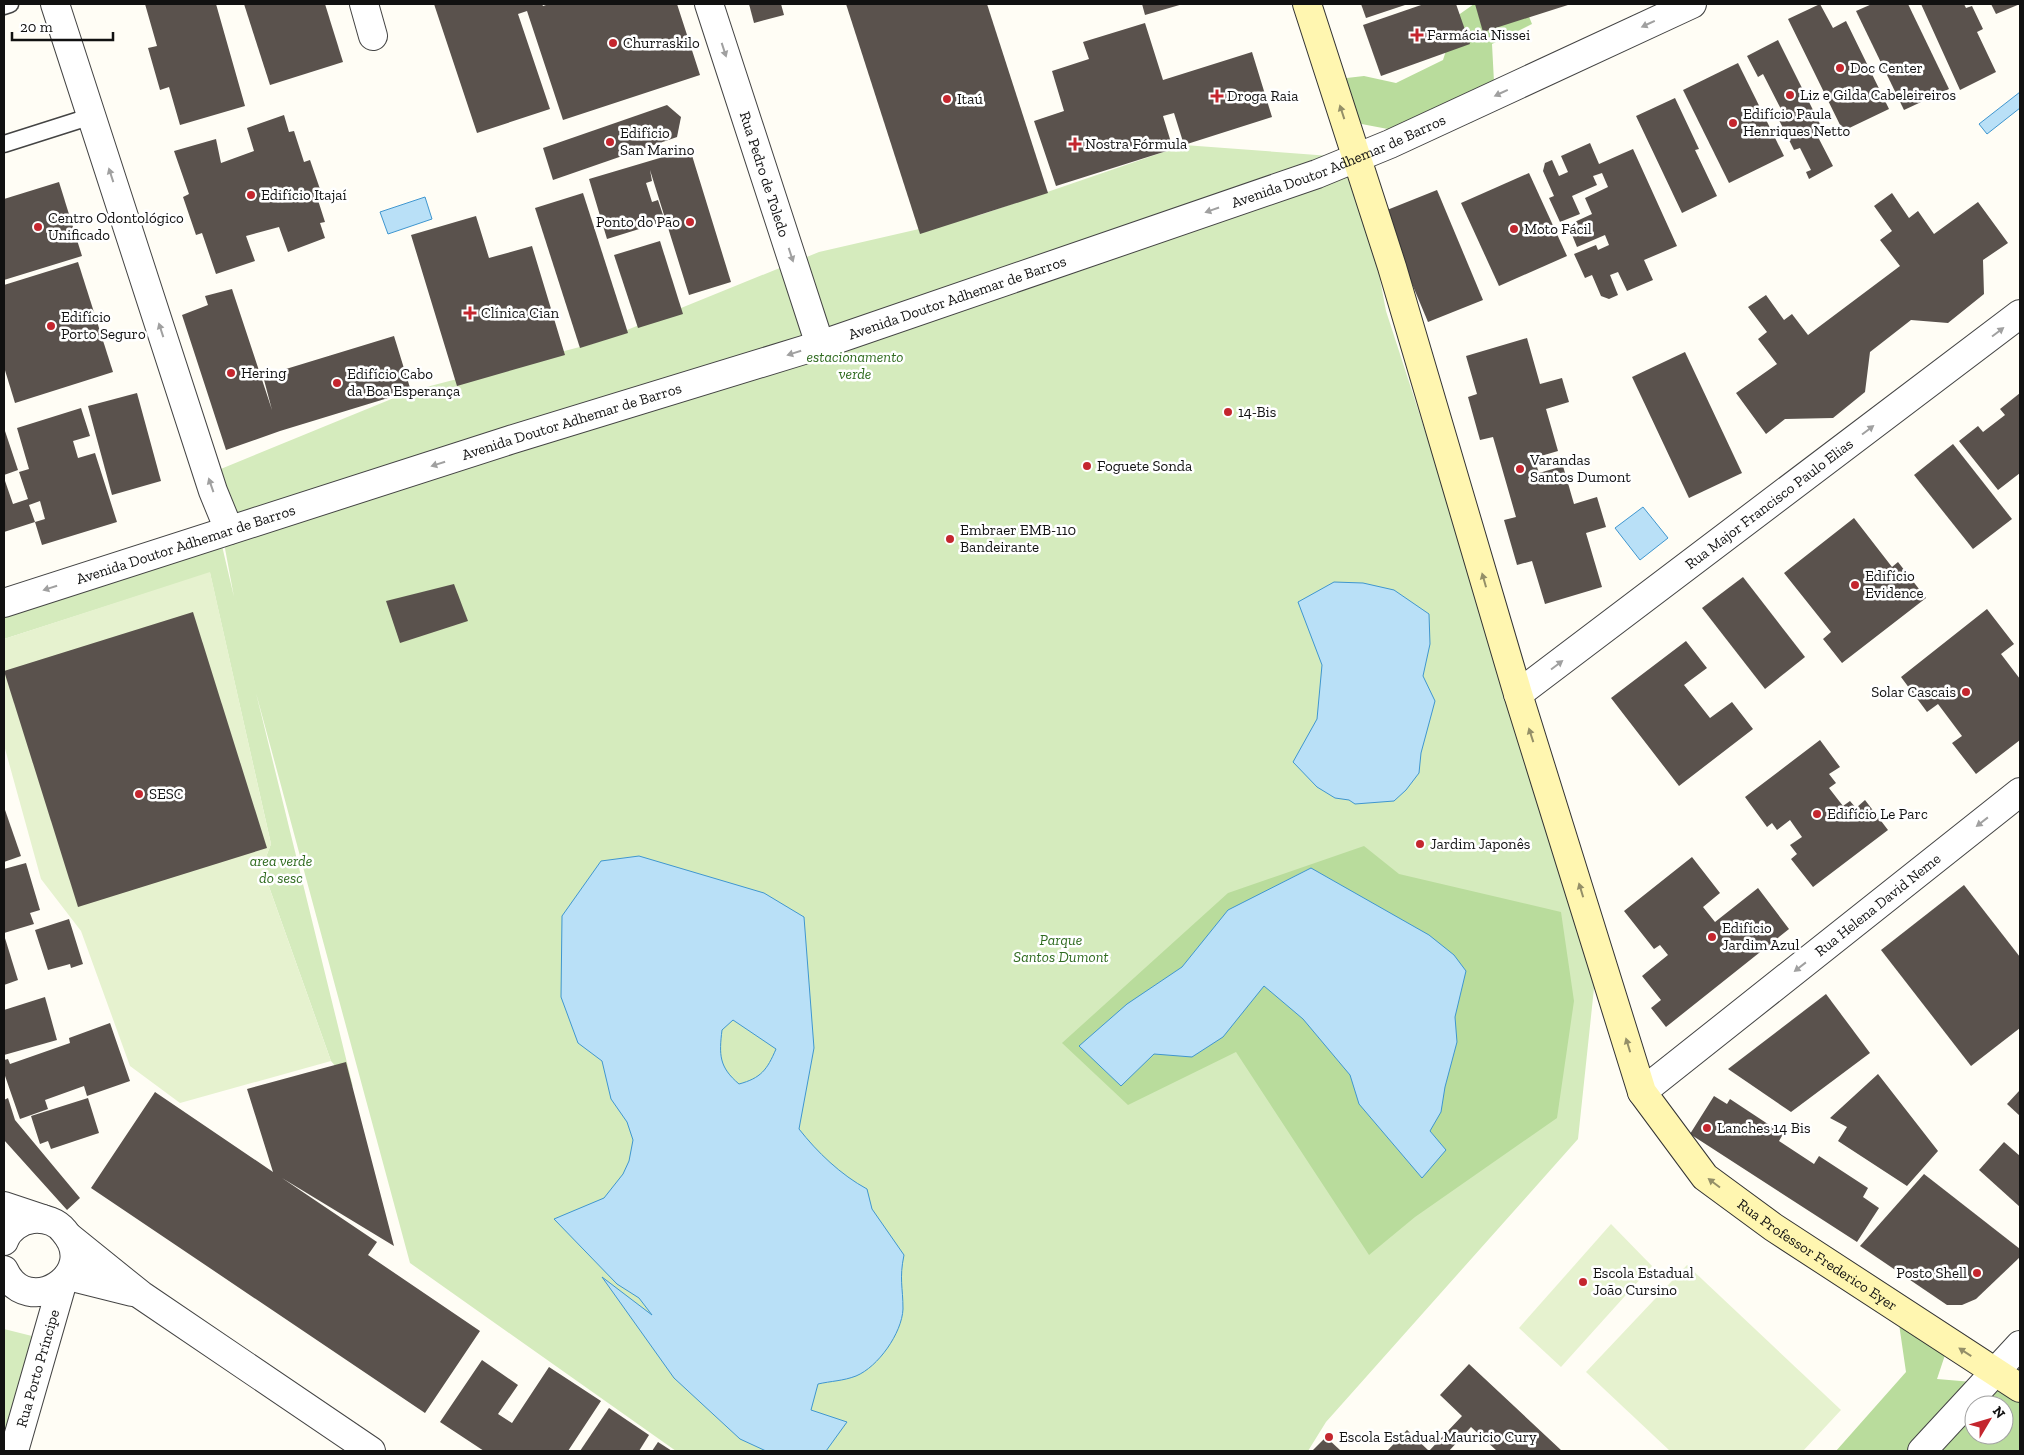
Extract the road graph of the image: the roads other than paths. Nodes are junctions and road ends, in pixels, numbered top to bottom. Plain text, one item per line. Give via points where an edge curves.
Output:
1 (10, 4) edge
2 (56, 4) edge
3 (364, 4) edge
4 (709, 4) edge
5 (1307, 4) edge
6 (1692, 4) edge
7 (4, 6) edge
8 (373, 36) dead end
9 (92, 116) junction
10 (4, 144) edge
11 (1357, 158) junction
12 (2020, 314) edge
13 (820, 345) junction
14 (229, 530) junction
15 (4, 603) edge
16 (1518, 694) junction
17 (2020, 792) edge
18 (1642, 1092) junction
19 (4, 1206) edge
20 (42, 1219) junction
21 (69, 1237) junction
22 (4, 1241) edge
23 (7, 1280) edge
24 (65, 1280) junction
25 (142, 1295) junction
26 (2020, 1346) edge
27 (1996, 1372) junction
28 (2020, 1388) edge
29 (14, 1451) edge
30 (371, 1451) edge
31 (1922, 1451) edge

1 - 7 lane
2 - 9 street
3 - 8 street
4 -> 13 street, Rua Pedro de Toledo
11 -> 5 main road, Rua Professor Frederico Eyer
6 -> 11 street, Avenida Doutor Adhemar de Barros
9 - 10 lane
14 -> 9 street via 213,491
11 -> 13 street, Avenida Doutor Adhemar de Barros
16 -> 11 main road, Rua Professor Frederico Eyer
16 -> 12 street, Rua Major Francisco Paulo Elias
13 -> 14 street, Avenida Doutor Adhemar de Barros
14 -> 15 street, Avenida Doutor Adhemar de Barros
18 -> 16 main road, Rua Professor Frederico Eyer
17 -> 18 street, Rua Helena David Neme
27 -> 18 main road, Rua Professor Frederico Eyer via 1773,1227 1705,1176
19 - 20 street
20 - 21 street via 53,1222
20 - 22 street via 20,1223
21 - 24 street, Rua Porto Príncipe via 74,1257
21 - 25 street
23 - 24 street via 21,1289 42,1292
24 - 25 street
24 - 29 street, Rua Porto Príncipe
25 - 30 street
26 - 27 street
27 - 28 main road, Rua Professor Frederico Eyer
27 - 31 street

